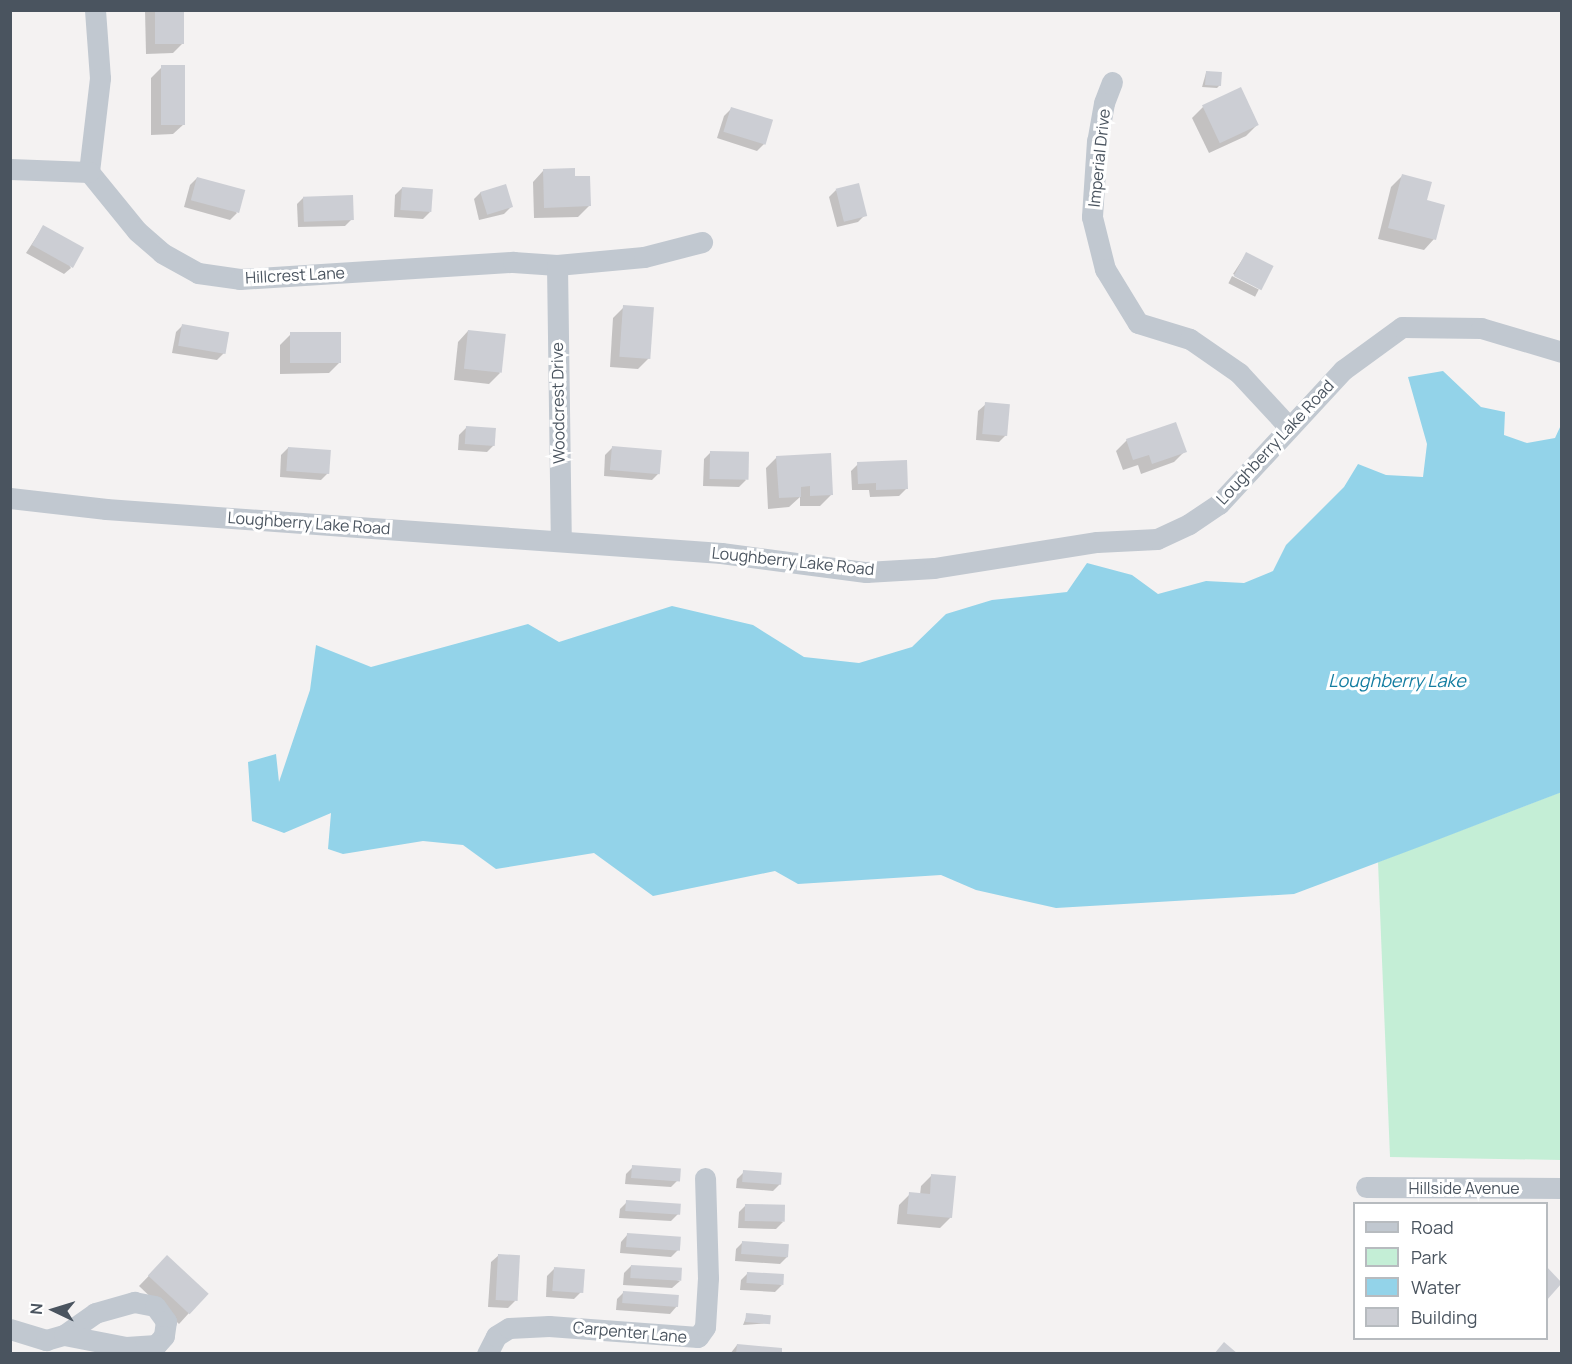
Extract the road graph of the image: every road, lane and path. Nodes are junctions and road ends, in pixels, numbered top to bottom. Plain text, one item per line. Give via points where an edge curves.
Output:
1 (95, 10) edge
2 (1112, 82) dead end
3 (10, 169) edge
4 (89, 172) junction
5 (702, 242) dead end
6 (557, 265) junction
7 (1562, 352) edge
8 (1289, 427) junction
9 (10, 498) edge
10 (561, 540) junction
11 (705, 1178) dead end
12 (1366, 1187) dead end
13 (1562, 1188) edge
14 (11, 1330) edge
15 (64, 1335) dead end
16 (487, 1353) edge

1 - 4 street via 100,78
2 - 8 street, Imperial Drive via 1097,141 1093,206 1105,269 1138,323 1190,339 1239,373
3 - 4 street
4 - 6 street, Hillcrest Lane via 137,231 162,253 198,273 240,279 513,262
5 - 6 street, Hillcrest Lane via 644,257
6 - 10 street, Woodcrest Drive
7 - 8 street, Loughberry Lake Road via 1481,328 1402,327 1342,370
8 - 10 street, Loughberry Lake Road via 1219,504 1156,539 1097,542 934,568 866,572 721,553
9 - 10 street, Loughberry Lake Road via 106,509
11 - 16 street, Carpenter Lane via 708,1278 705,1327 698,1337 549,1326 509,1328 496,1336
12 - 13 street, Hillside Avenue
14 - 15 street via 46,1340

